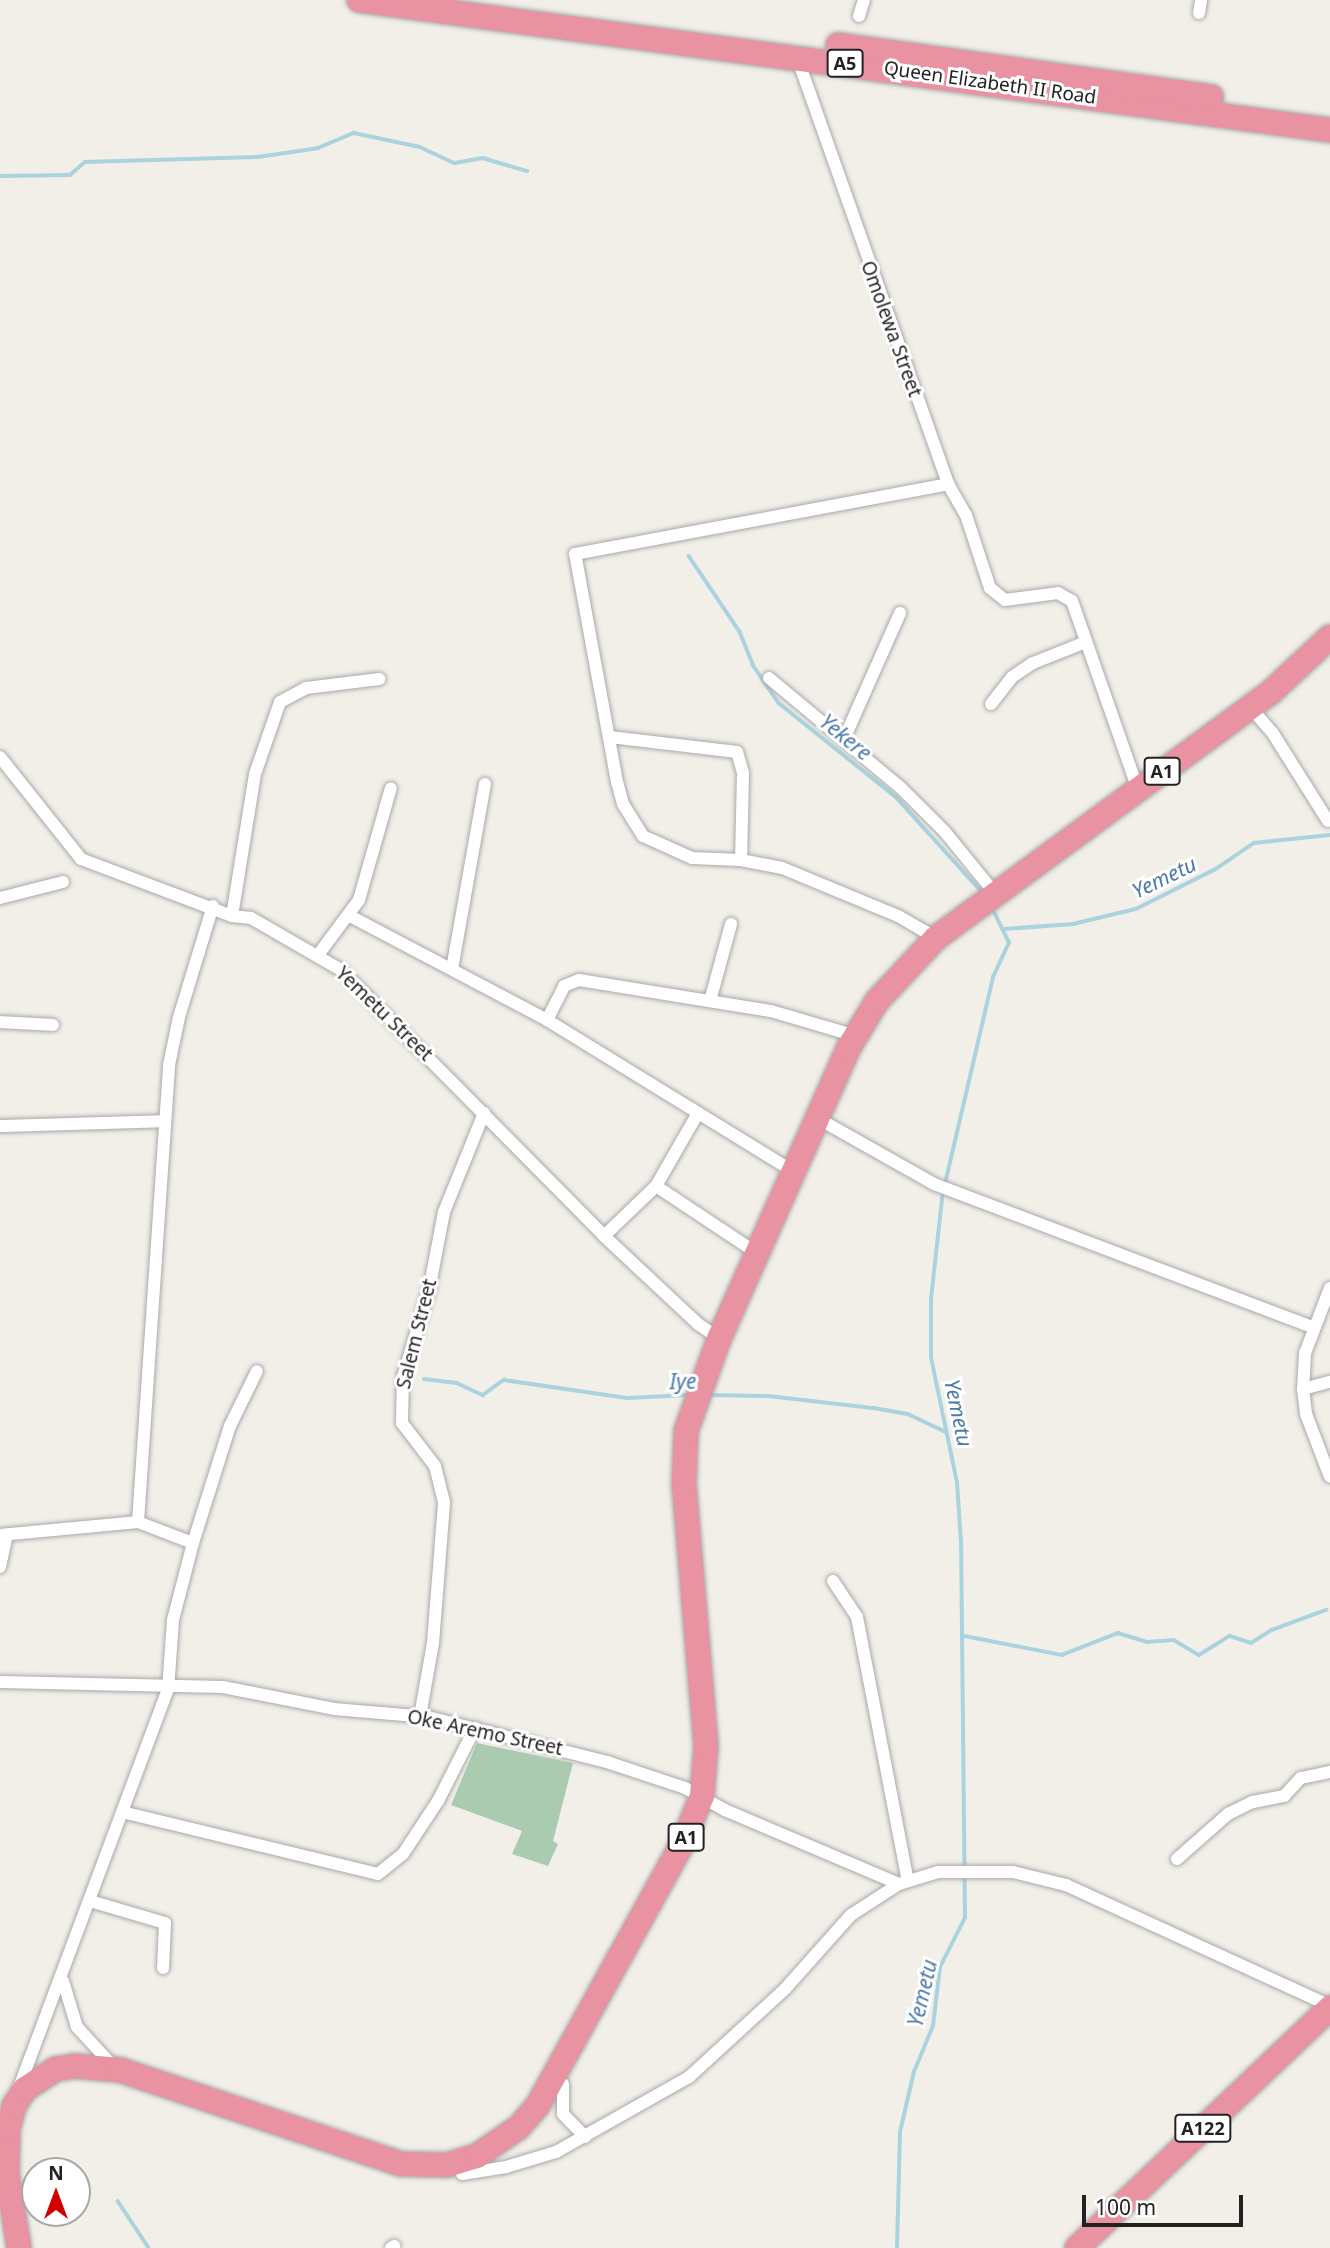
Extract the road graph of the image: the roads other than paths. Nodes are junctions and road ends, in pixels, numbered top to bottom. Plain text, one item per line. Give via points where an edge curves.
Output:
1 (359, 0) edge
2 (480, 0) edge
3 (864, 0) edge
4 (409, 3) edge
5 (859, 16) dead end
6 (797, 57) junction
7 (924, 65) junction
8 (1330, 113) edge
9 (1330, 130) edge
10 (947, 484) junction
11 (900, 613) dead end
12 (1330, 637) edge
13 (1086, 642) junction
14 (1330, 656) edge
15 (769, 678) dead end
16 (379, 679) dead end
17 (991, 704) dead end
18 (1255, 711) junction
19 (610, 737) junction
20 (844, 739) junction
21 (0, 757) edge
22 (485, 784) dead end
23 (391, 788) dead end
24 (1140, 794) junction
25 (1328, 821) edge
26 (741, 860) junction
27 (63, 882) dead end
28 (0, 898) edge
29 (989, 900) junction
30 (213, 905) junction
31 (232, 916) junction
32 (350, 916) junction
33 (731, 924) dead end
34 (936, 938) junction
35 (317, 955) junction
36 (452, 969) junction
37 (710, 1001) junction
38 (547, 1020) junction
39 (0, 1022) edge
40 (53, 1025) dead end
41 (856, 1036) junction
42 (484, 1113) junction
43 (698, 1113) junction
44 (165, 1121) junction
45 (822, 1121) junction
46 (0, 1126) edge
47 (794, 1172) junction
48 (656, 1186) junction
49 (604, 1236) junction
50 (757, 1253) junction
51 (1330, 1288) edge
52 (1312, 1326) junction
53 (723, 1341) junction
54 (257, 1371) dead end
55 (1330, 1382) edge
56 (1303, 1388) junction
57 (1330, 1477) edge
58 (138, 1522) junction
59 (3, 1535) edge
60 (193, 1543) junction
61 (0, 1567) edge
62 (832, 1581) dead end
63 (0, 1682) edge
64 (168, 1689) junction
65 (420, 1716) junction
66 (475, 1728) junction
67 (1330, 1772) edge
68 (707, 1799) junction
69 (122, 1811) junction
70 (1177, 1858) dead end
71 (903, 1883) junction
72 (90, 1901) junction
73 (163, 1968) dead end
74 (62, 1980) junction
75 (1330, 2007) edge
76 (1330, 2020) edge
77 (120, 2070) junction
78 (563, 2084) junction
79 (14, 2106) junction
80 (267, 2126) junction
81 (585, 2137) junction
82 (462, 2174) junction
83 (19, 2248) edge
84 (30, 2248) edge
85 (1077, 2248) edge
86 (1089, 2248) edge

1 - 4 highway, Queen Elizabeth II Road / A5
2 - 7 highway, Queen Elizabeth II Road / A5
3 - 5 street
4 - 6 highway, Queen Elizabeth II Road / A5
6 - 7 highway, Queen Elizabeth II Road / A5
6 - 10 street, Omolewa Street
7 - 8 highway, Queen Elizabeth II Road / A5
7 - 9 highway, Queen Elizabeth II Road / A5
10 - 13 street, Omolewa Street via 966,514 996,596 1005,600 1068,595
10 - 19 street via 575,554
11 - 20 street
12 - 18 highway, A1
13 - 17 street via 1033,663 1012,677
13 - 24 street
14 - 18 highway, A1
15 - 20 street
16 - 31 street via 306,688 280,702 255,774 238,856
18 - 24 highway, A1
18 - 25 street
19 - 26 street via 623,804 643,836 692,858
19 - 26 street via 737,752 743,773
20 - 29 street via 945,832
21 - 30 street, Yemetu Street via 81,859
22 - 36 street
23 - 32 street via 369,872
24 - 29 highway, A1
26 - 34 street via 782,868 898,916
27 - 28 street
29 - 34 highway, A1
29 - 45 highway, A1 via 928,956 886,1004
30 - 31 street, Yemetu Street
30 - 44 street via 173,1040
31 - 35 street, Yemetu Street via 251,918
32 - 35 street
32 - 36 street
33 - 37 street
34 - 41 highway, A1 via 877,1001
35 - 42 street, Yemetu Street via 384,1010
36 - 38 street
37 - 38 street via 570,980
37 - 41 street via 771,1011
38 - 43 street
39 - 40 street
41 - 45 highway, A1
42 - 49 street, Yemetu Street
42 - 65 street, Salem Street via 444,1212 429,1290 403,1377 402,1423 435,1466 444,1502 432,1643
43 - 47 street
43 - 48 street
44 - 46 street
44 - 58 street
45 - 47 highway, A1
45 - 52 street via 934,1184
45 - 53 highway, A1
47 - 50 highway, A1
48 - 49 street
48 - 50 street
49 - 53 street, Yemetu Street
50 - 53 highway, A1
51 - 52 street
52 - 56 street
53 - 68 highway, A1 via 693,1451 716,1741
54 - 60 street via 230,1426
55 - 56 street
56 - 57 street via 1308,1423
58 - 59 street
58 - 60 street
59 - 61 street
60 - 64 street via 173,1620
62 - 71 street via 857,1617
63 - 64 street, Oke Aremo Street
64 - 65 street, Oke Aremo Street via 223,1687 334,1709
64 - 69 street
65 - 66 street, Oke Aremo Street
66 - 68 street, Oke Aremo Street via 607,1762
66 - 69 street via 438,1801 403,1854 379,1874
67 - 70 street via 1301,1778 1284,1796 1253,1802 1228,1814
68 - 71 street, Oke Aremo Street
68 - 78 highway, A1 via 698,1835
68 - 80 highway, A1 via 554,2079 519,2127 498,2144 447,2165 401,2164
69 - 72 street
71 - 75 street via 973,1870 1013,1872 1066,1885
71 - 81 street via 851,1914 785,1989 697,2070
72 - 73 street via 164,1923
72 - 74 street
74 - 77 street via 84,2039
74 - 79 street via 26,2062
75 - 85 highway, A122
76 - 86 highway, A122
77 - 79 highway, A1 via 75,2066 56,2070 38,2077
77 - 80 highway, A1
78 - 81 street via 563,2114
78 - 82 highway, A1 via 528,2134 506,2152
79 - 83 highway, A1 via 6,2152
80 - 82 highway, A1 via 396,2175
80 - 84 highway, A1 via 122,2082 79,2078 59,2082 33,2101 20,2135 20,2194
81 - 82 street via 530,2161

